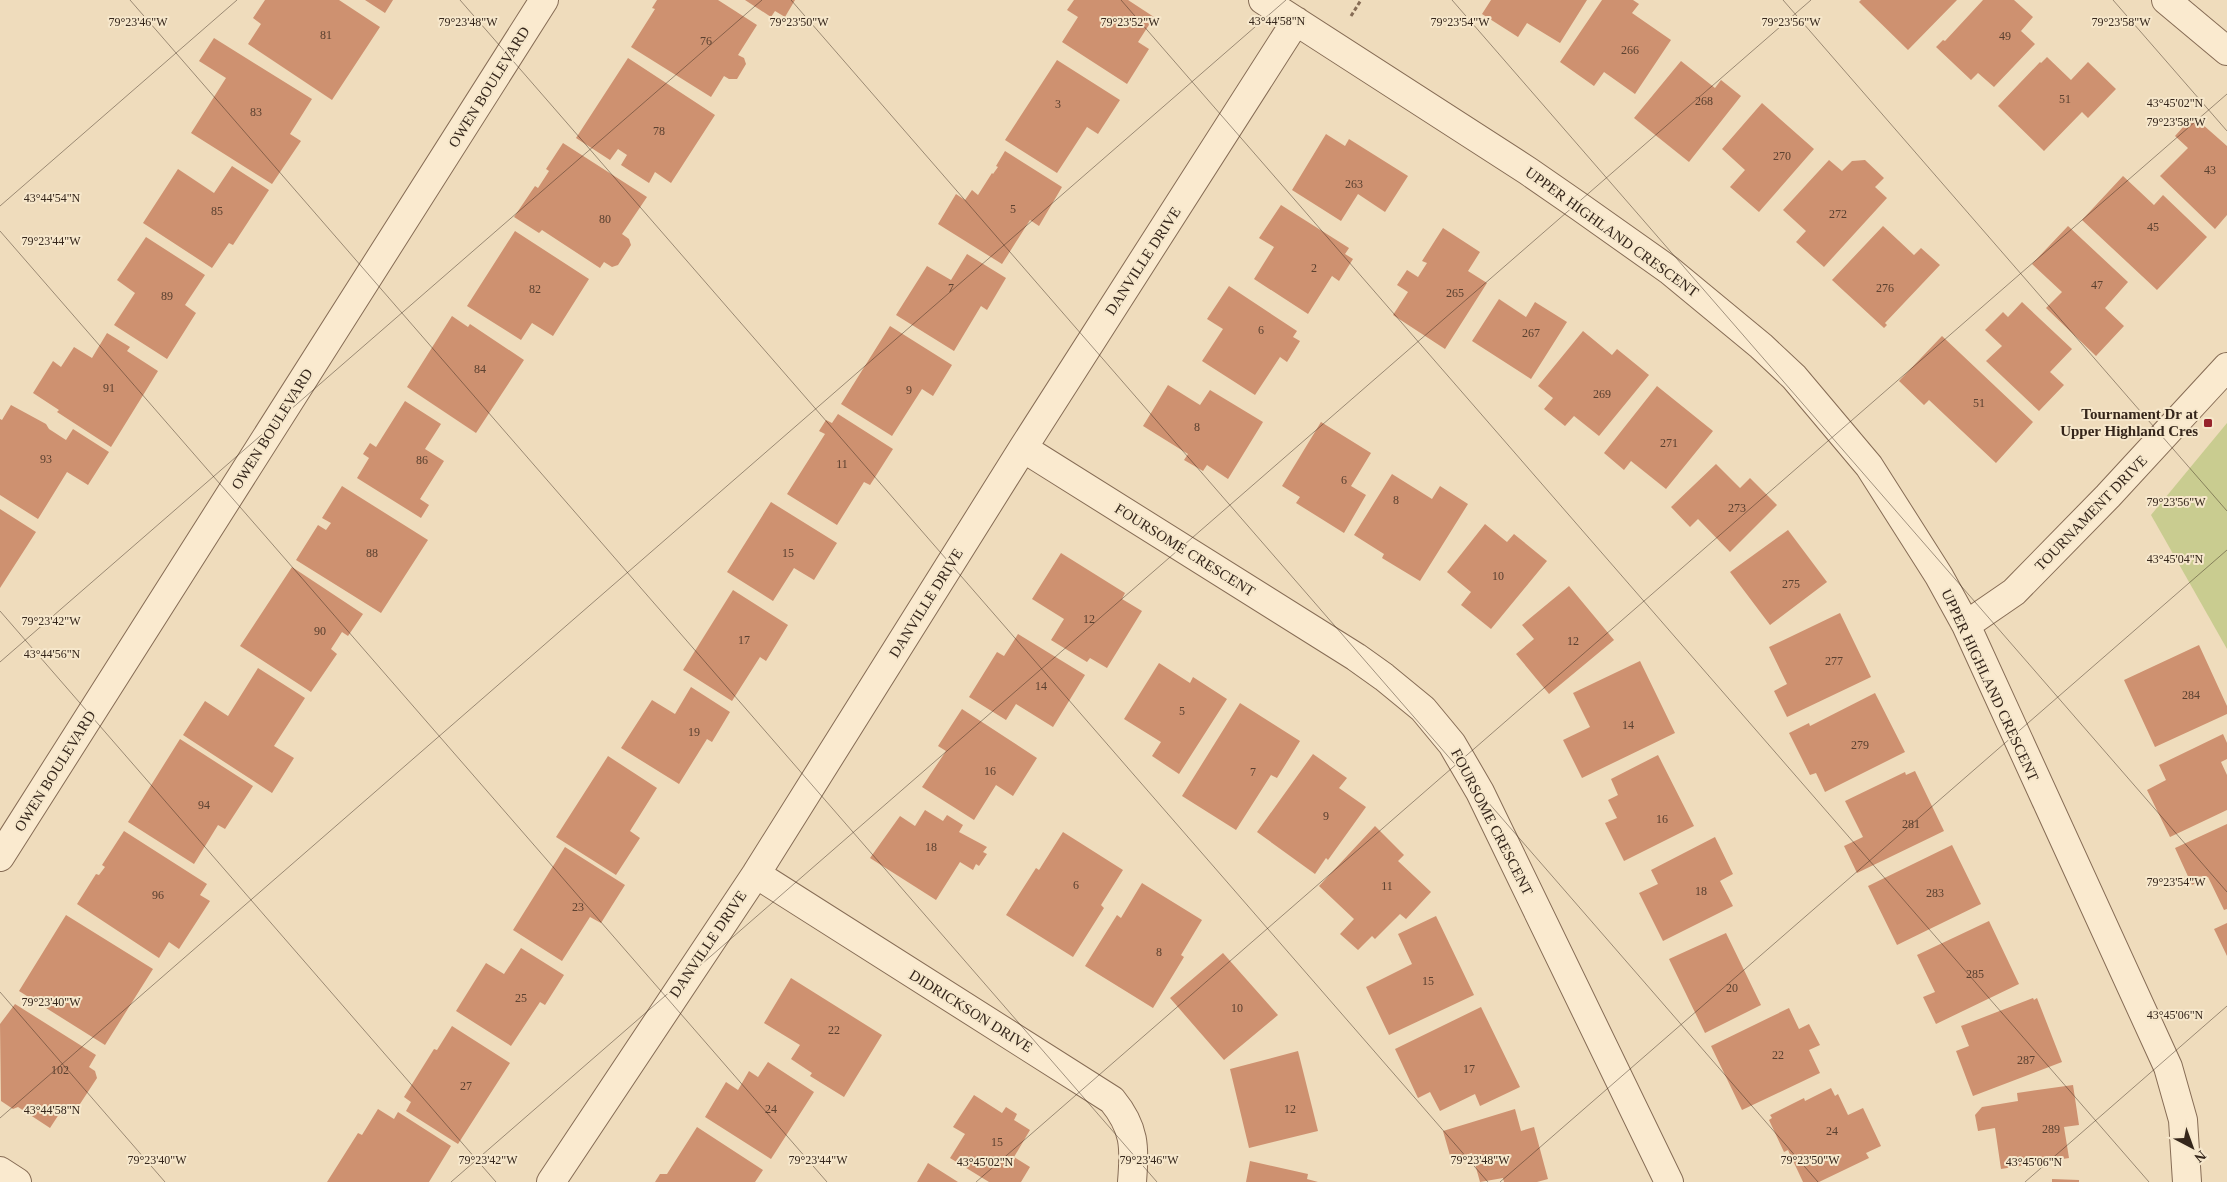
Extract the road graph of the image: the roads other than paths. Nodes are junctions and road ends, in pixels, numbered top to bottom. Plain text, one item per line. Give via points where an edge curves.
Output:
1 (544, 0) edge
2 (1263, 0) edge
3 (2166, 0) edge
4 (1296, 21) junction
5 (2227, 51) edge
6 (2227, 367) edge
7 (1023, 448) junction
8 (1966, 625) junction
9 (0, 858) edge
10 (756, 874) junction
11 (0, 1171) edge
12 (17, 1182) edge
13 (551, 1182) edge
14 (1132, 1182) edge
15 (1669, 1182) edge
16 (2187, 1182) edge

1 - 9 street, OWEN BOULEVARD
2 - 4 street, UPPER HIGHLAND CRESCENT
3 - 5 street
4 - 7 street, DANVILLE DRIVE
4 - 8 street, UPPER HIGHLAND CRESCENT via 1616,232 1669,270 1761,346 1794,376 1869,466
6 - 8 street, TOURNAMENT DRIVE via 2014,592
7 - 10 street, DANVILLE DRIVE
7 - 15 street, FOURSOME CRESCENT via 1356,657 1423,709 1452,744 1480,792
8 - 16 street, UPPER HIGHLAND CRESCENT via 2168,1067 2183,1120
10 - 13 street, DANVILLE DRIVE
10 - 14 street, DIDRICKSON DRIVE via 1112,1100 1132,1133
11 - 12 street

